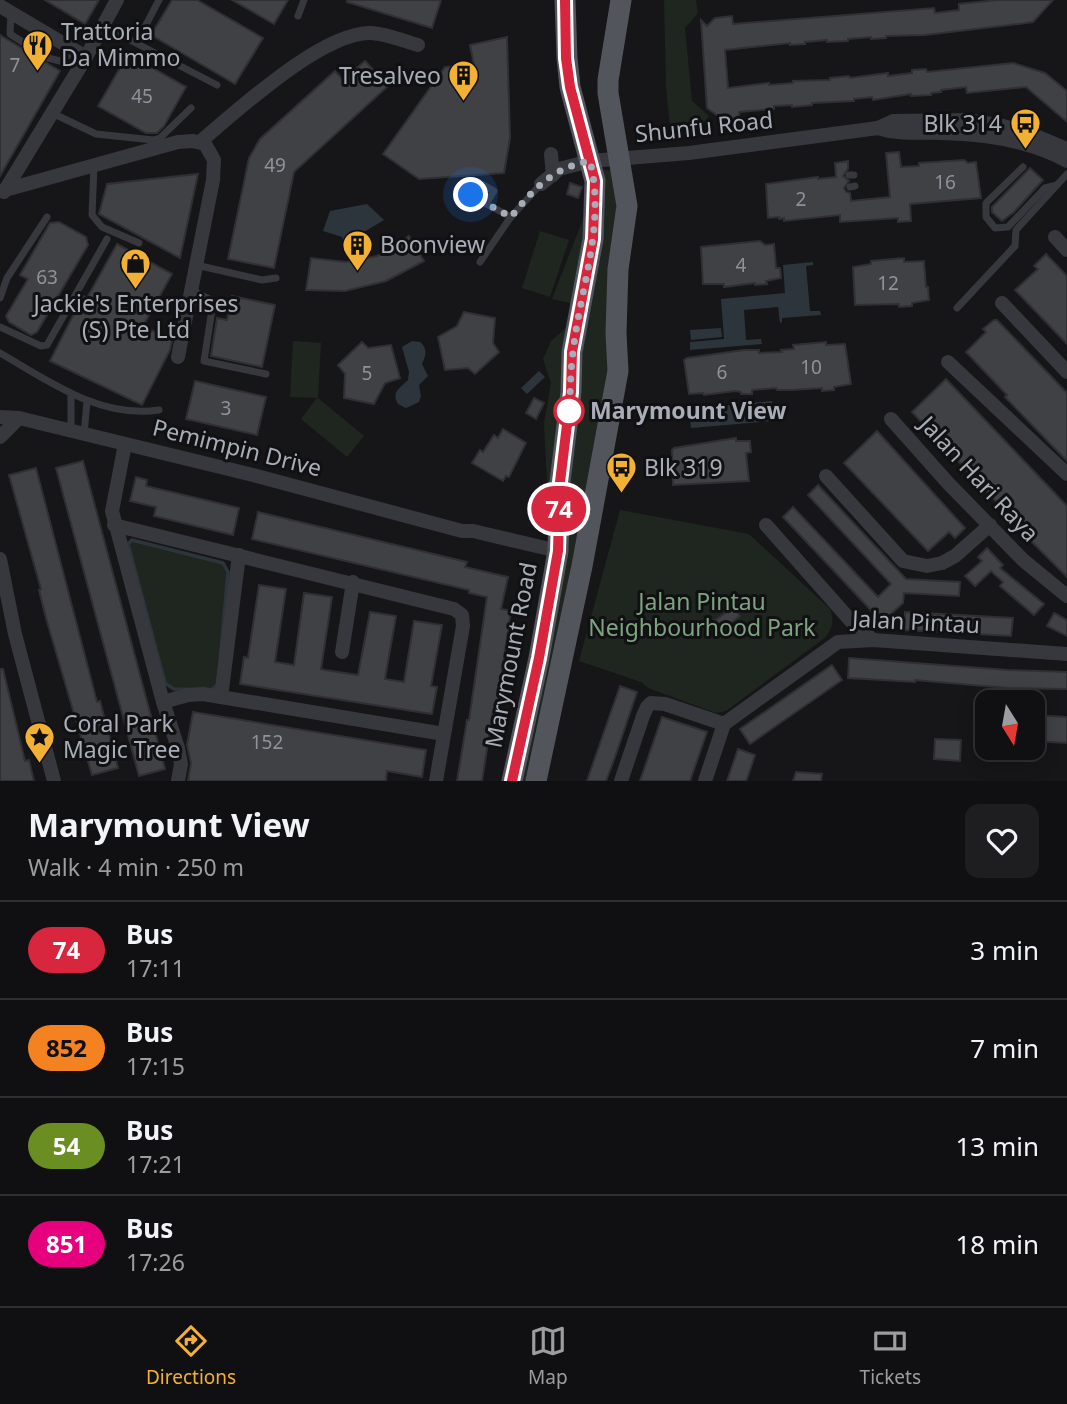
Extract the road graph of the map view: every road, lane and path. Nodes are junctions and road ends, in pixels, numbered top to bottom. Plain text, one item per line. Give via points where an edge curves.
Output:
1 (117, 0) edge
2 (159, 0) edge
3 (304, 0) edge
4 (565, 0) edge
5 (621, 0) edge
6 (5, 9) edge
7 (298, 16) dead end
8 (103, 26) junction
9 (137, 42) junction
10 (418, 45) dead end
11 (81, 53) junction
12 (217, 85) dead end
13 (191, 108) dead end
14 (52, 113) junction
15 (878, 128) junction
16 (201, 141) junction
17 (1067, 149) edge
18 (551, 154) dead end
19 (619, 158) junction
20 (590, 161) junction
21 (1067, 161) edge
22 (94, 165) junction
23 (1023, 167) dead end
24 (1067, 174) edge
25 (547, 179) junction
26 (1058, 185) junction
27 (3, 194) edge
28 (486, 204) junction
29 (47, 217) dead end
30 (511, 217) junction
31 (1055, 237) dead end
32 (107, 239) dead end
33 (139, 243) dead end
34 (1067, 250) edge
35 (480, 262) dead end
36 (196, 265) junction
37 (3, 276) edge
38 (276, 278) dead end
39 (192, 290) junction
40 (0, 298) edge
41 (1002, 303) dead end
42 (957, 308) dead end
43 (0, 327) edge
44 (0, 353) edge
45 (178, 357) dead end
46 (948, 362) dead end
47 (1067, 372) edge
48 (266, 374) dead end
49 (71, 394) junction
50 (87, 402) junction
51 (0, 410) edge
52 (159, 410) dead end
53 (0, 416) edge
54 (19, 418) junction
55 (891, 419) dead end
56 (78, 433) junction
57 (0, 437) edge
58 (125, 444) junction
59 (1067, 474) edge
60 (826, 476) dead end
61 (114, 525) junction
62 (766, 525) dead end
63 (990, 525) junction
64 (239, 555) junction
65 (558, 555) junction
66 (0, 559) edge
67 (353, 582) junction
68 (1067, 596) edge
69 (839, 607) junction
70 (873, 640) junction
71 (838, 642) junction
72 (342, 652) dead end
73 (1067, 654) edge
74 (221, 697) junction
75 (163, 702) junction
76 (724, 724) junction
77 (444, 734) junction
78 (54, 781) edge
79 (178, 781) edge
80 (436, 781) edge
81 (512, 781) edge
82 (536, 781) edge
83 (621, 781) edge
84 (705, 781) edge

1 - 8 street
2 - 9 lane
3 - 7 lane
4 - 20 main road, Marymount Road via 570,87
5 - 19 main road via 608,80
6 - 11 street
6 - 11 lane via 10,34 39,53 60,61
8 - 9 lane
8 - 11 street
9 - 12 lane
10 - 16 street via 373,33 342,39 288,70
11 - 14 street
13 - 14 lane via 153,140 96,134
14 - 27 street
15 - 17 street, Shunfu Road via 892,121 967,120 1022,132
15 - 19 street, Shunfu Road
15 - 21 street, Shunfu Road via 894,133 1002,138
16 - 22 street via 178,142
16 - 36 street via 208,146 214,171
18 - 25 street
19 - 20 street, Shunfu Road
19 - 82 main road via 627,206 618,269 618,371
20 - 25 street, Shunfu Road via 574,163
20 - 65 main road, Marymount Road via 595,181 593,239 572,352
22 - 27 street
22 - 33 lane via 92,215 102,227
23 - 26 lane via 986,203 986,217 995,228 1008,227 1045,188
24 - 26 lane
25 - 30 lane
26 - 42 lane via 1016,230 1015,246
28 - 28 lane via 471,195 478,182 494,191
28 - 30 lane
29 - 37 lane
30 - 35 lane
31 - 34 street
32 - 43 lane via 47,345
36 - 38 lane via 262,280
36 - 39 street
37 - 40 lane
39 - 45 street
39 - 48 lane via 213,303 204,360
41 - 47 street
44 - 49 lane
46 - 59 street
49 - 50 lane
49 - 56 lane
50 - 52 lane via 144,413
50 - 56 lane
51 - 54 street
53 - 54 street, Pemimpin Drive
54 - 56 street, Pemimpin Drive
54 - 57 street
55 - 63 street, Jalan Hari Raya
56 - 58 street, Pemimpin Drive
58 - 61 street via 112,512
58 - 65 street, Pemimpin Drive
60 - 63 street via 903,561 927,566 942,563
61 - 64 street
61 - 75 street
62 - 69 street
63 - 68 street, Jalan Hari Raya
64 - 67 street
64 - 74 street
65 - 81 main road, Marymount Road
66 - 78 street
67 - 72 street
67 - 77 street via 462,615
69 - 70 street
69 - 71 street via 842,626
70 - 71 street, Jalan Pintau
70 - 73 street, Jalan Pintau
71 - 76 street, Jalan Pintau
74 - 75 street via 188,695
74 - 77 street
75 - 79 street via 181,764
76 - 83 street via 651,703
76 - 84 street
77 - 80 street

